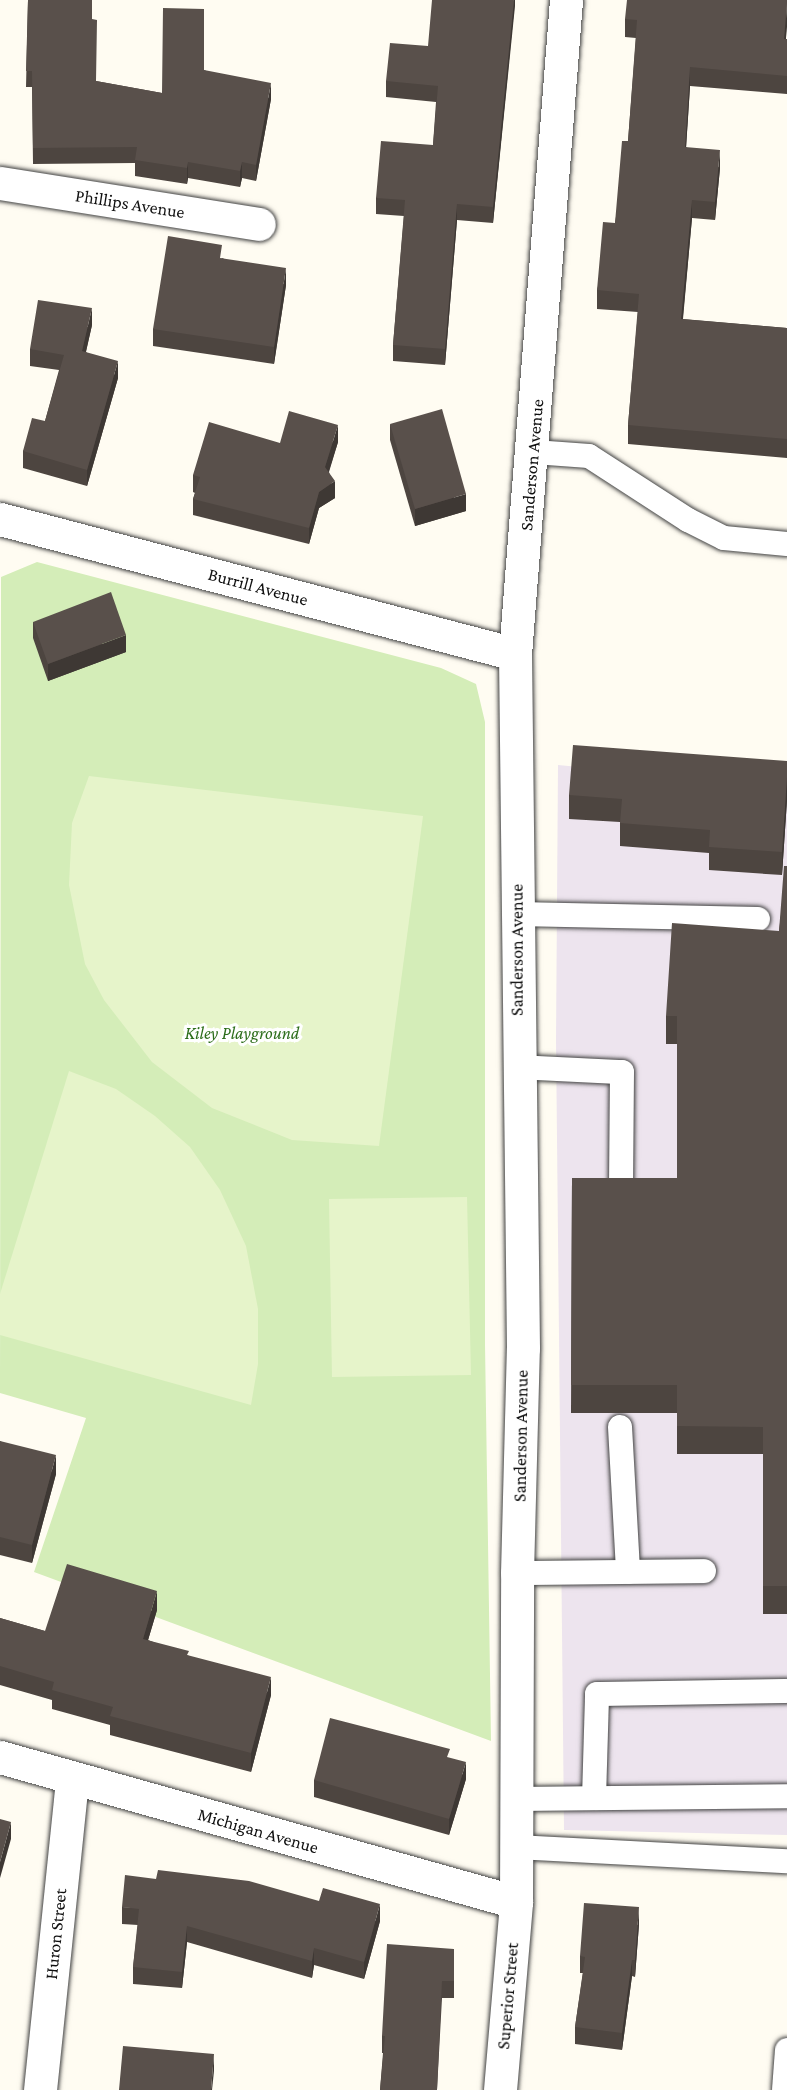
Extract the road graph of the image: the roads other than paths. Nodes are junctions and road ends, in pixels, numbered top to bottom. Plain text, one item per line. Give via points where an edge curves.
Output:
1 (566, 0) edge
2 (0, 183) edge
3 (259, 224) dead end
4 (534, 453) junction
5 (0, 519) edge
6 (787, 544) edge
7 (515, 654) junction
8 (517, 914) junction
9 (758, 919) dead end
10 (518, 1067) junction
11 (621, 1191) edge
12 (620, 1427) dead end
13 (704, 1571) dead end
14 (628, 1572) junction
15 (517, 1573) junction
16 (787, 1691) edge
17 (0, 1757) edge
18 (72, 1779) junction
19 (787, 1796) edge
20 (594, 1798) junction
21 (516, 1799) junction
22 (516, 1847) junction
23 (787, 1861) edge
24 (516, 1902) junction
25 (787, 2050) edge
26 (40, 2090) edge
27 (500, 2090) edge
28 (784, 2090) edge

1 - 4 street, Sanderson Avenue
2 - 3 street, Phillips Avenue
4 - 6 lane via 589,456 688,520 724,537
4 - 7 street, Sanderson Avenue
5 - 7 street, Burrill Avenue
7 - 8 street, Sanderson Avenue
8 - 9 lane
8 - 10 street, Sanderson Avenue
10 - 11 lane via 621,1072
10 - 15 street, Sanderson Avenue via 523,1348
12 - 14 lane
13 - 14 lane
14 - 15 lane
15 - 21 street, Sanderson Avenue
16 - 20 lane via 597,1694
17 - 18 street, Michigan Avenue
18 - 24 street, Michigan Avenue
18 - 26 street, Huron Street
19 - 20 lane
20 - 21 lane
21 - 22 street, Sanderson Avenue
22 - 23 lane
22 - 24 street, Sanderson Avenue
24 - 27 street, Superior Street
25 - 28 lane

